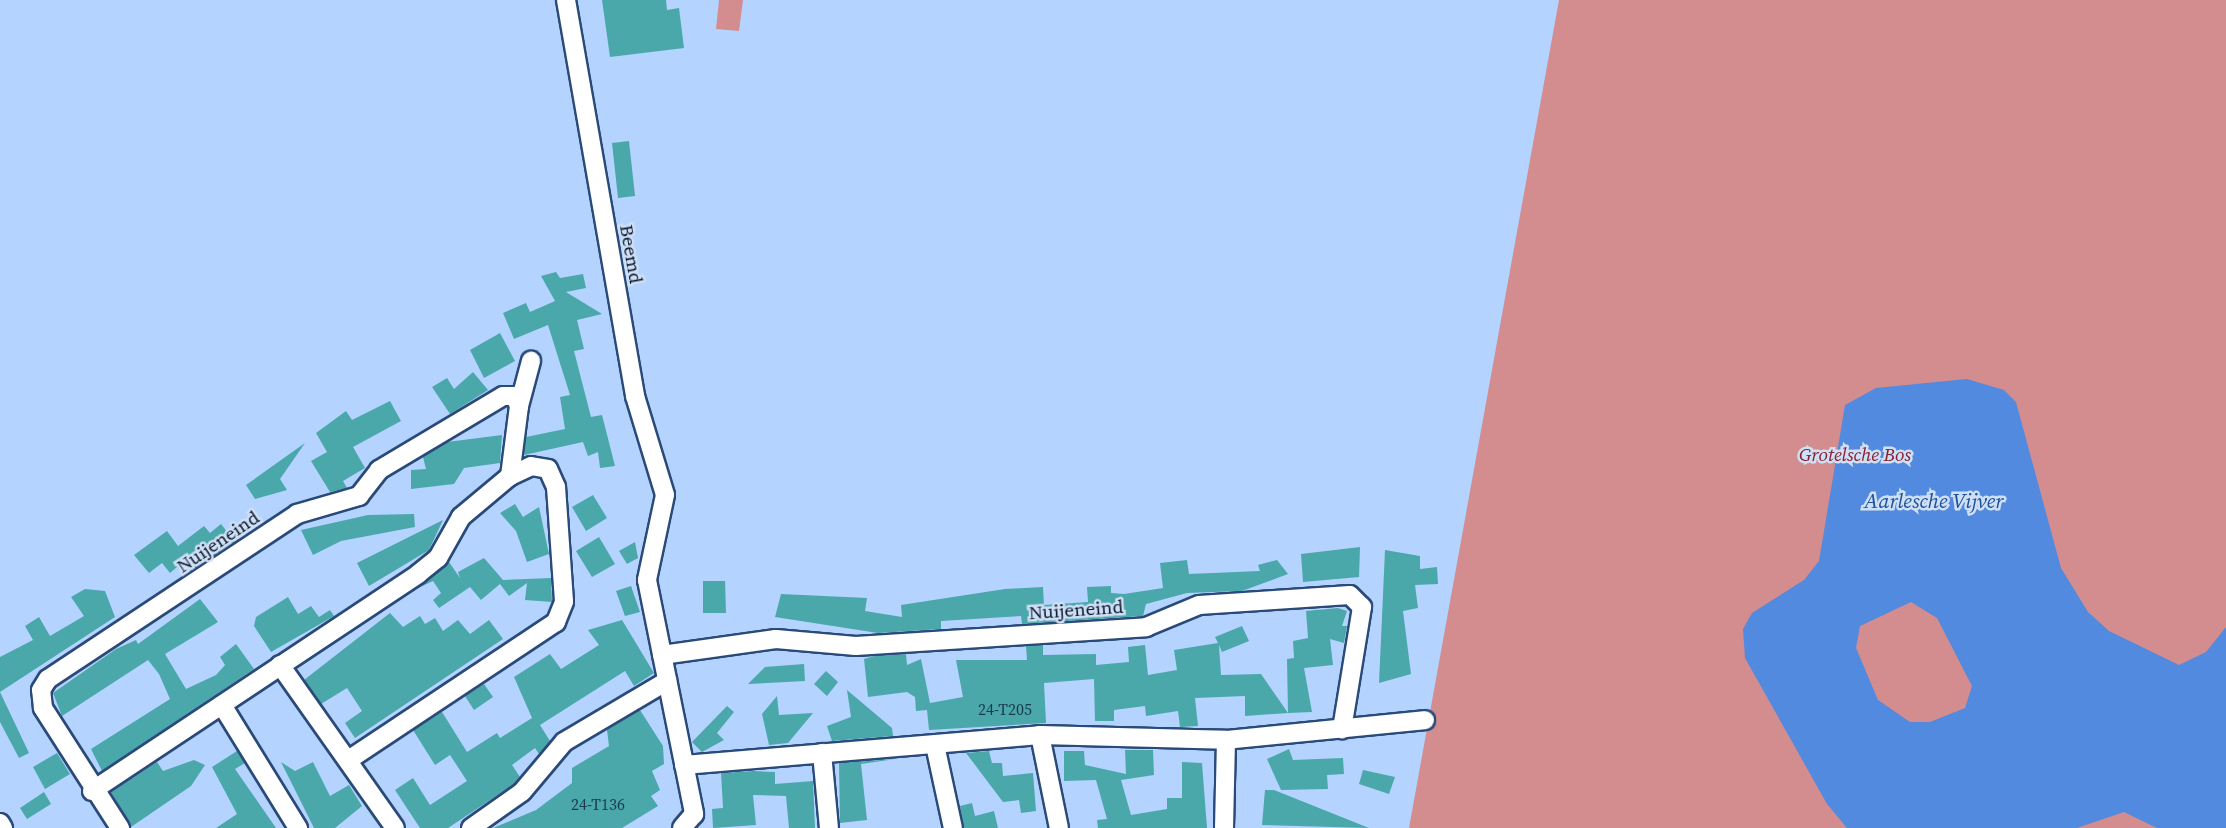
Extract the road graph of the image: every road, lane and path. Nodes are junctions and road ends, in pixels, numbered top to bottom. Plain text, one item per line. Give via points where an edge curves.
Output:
1 (566, 0) edge
2 (531, 361) dead end
3 (519, 406) junction
4 (510, 475) junction
5 (662, 655) junction
6 (281, 665) junction
7 (667, 681) junction
8 (222, 705) junction
9 (1425, 720) dead end
10 (1342, 729) junction
11 (1040, 735) junction
12 (1226, 740) junction
13 (935, 745) junction
14 (822, 753) junction
15 (350, 759) junction
16 (684, 765) junction
17 (92, 790) junction
18 (0, 823) edge
19 (3, 828) edge
20 (120, 828) edge
21 (298, 828) edge
22 (395, 828) edge
23 (471, 828) edge
24 (681, 828) edge
25 (829, 828) edge
26 (953, 828) edge
27 (1059, 828) edge
28 (1224, 828) edge

1 - 5 street, Beemd via 635,396 665,495 647,580
2 - 3 street
3 - 4 street
3 - 17 street, Nuijeneind via 515,396 503,396 379,470 359,496 297,514 48,679 41,690 43,708
4 - 6 street via 461,517 438,558
4 - 15 street via 531,466 548,469 556,487 564,602 556,622
5 - 7 street
5 - 10 street, Nuijeneind via 776,639 856,646 1146,626 1199,605 1350,595 1362,607
6 - 8 street
6 - 15 street
7 - 16 street
7 - 23 street via 564,743 522,792
8 - 17 street
8 - 21 street
9 - 10 street
10 - 12 street
11 - 12 street
11 - 13 street
11 - 27 street
12 - 28 street
13 - 14 street
13 - 26 street
14 - 16 street
14 - 25 street
15 - 22 street
16 - 24 street via 694,814
17 - 20 street, Nuijeneind
18 - 19 street

